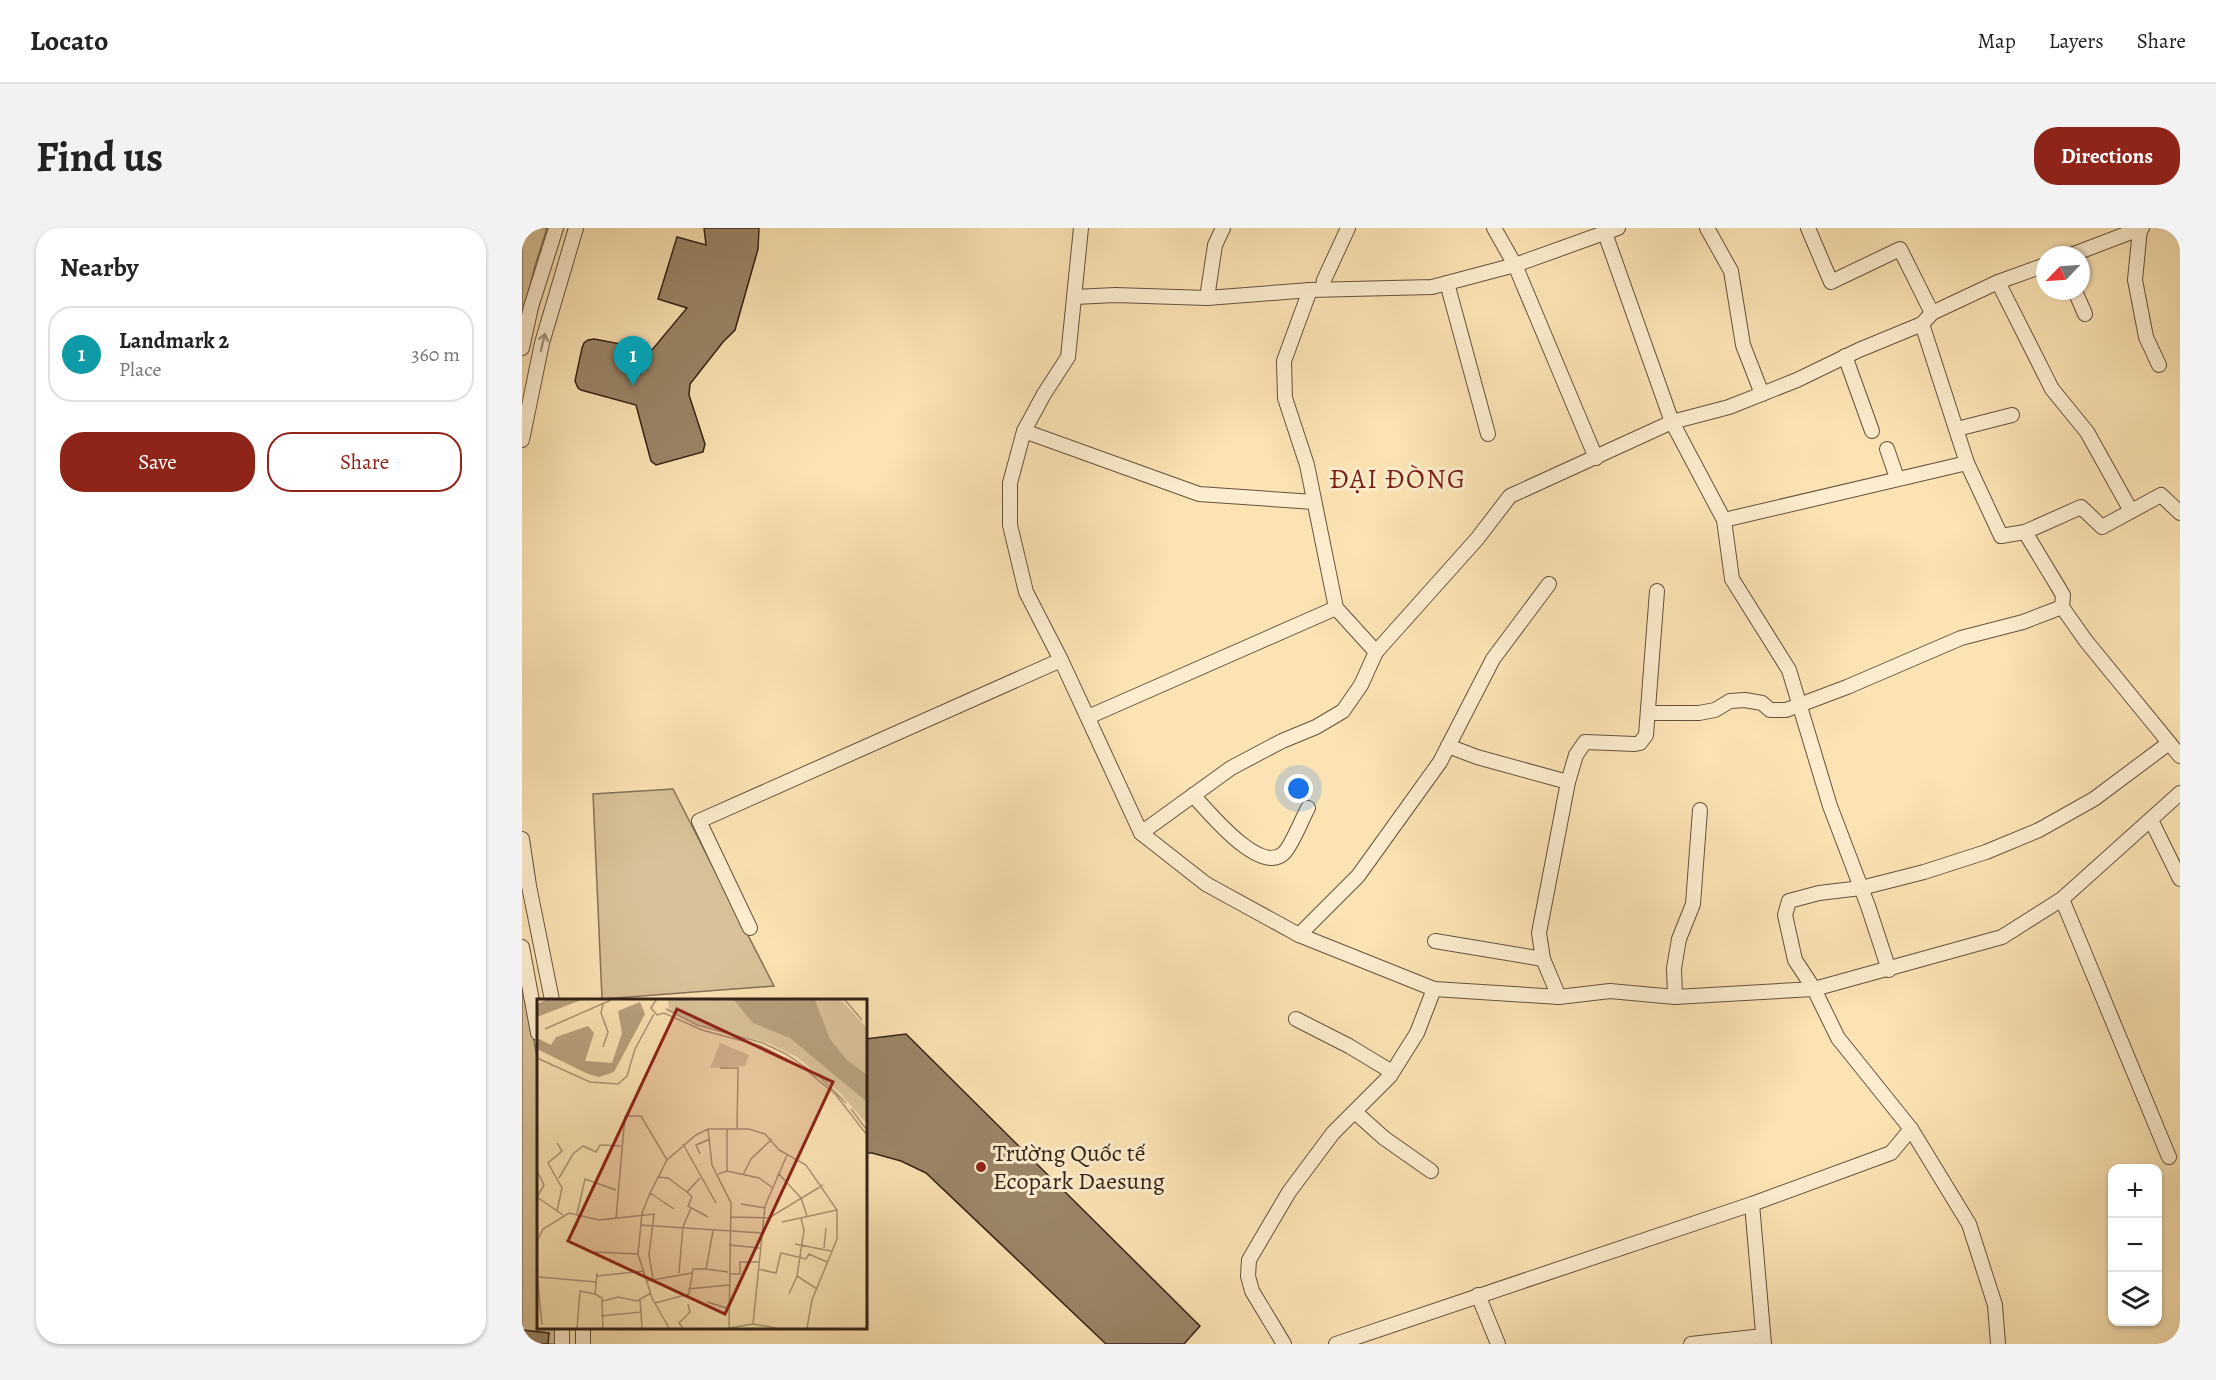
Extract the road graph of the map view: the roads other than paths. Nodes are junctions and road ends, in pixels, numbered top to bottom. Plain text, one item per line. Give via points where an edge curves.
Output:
1 (556, 228) edge
2 (576, 228) edge
3 (1081, 228) edge
4 (1223, 228) edge
5 (1348, 228) edge
6 (1494, 228) edge
7 (1707, 228) edge
8 (1808, 228) edge
9 (2141, 229) edge
10 (1611, 230) edge
11 (2090, 248) edge
12 (1515, 265) junction
13 (2036, 267) edge
14 (1998, 282) junction
15 (1447, 283) junction
16 (1317, 290) junction
17 (1075, 297) junction
18 (1207, 298) junction
19 (2079, 300) edge
20 (2085, 314) dead end
21 (1927, 319) junction
22 (522, 348) edge
23 (1845, 356) junction
24 (2158, 365) dead end
25 (1762, 394) junction
26 (2012, 415) dead end
27 (1672, 422) junction
28 (1957, 429) junction
29 (1024, 431) junction
30 (1872, 431) dead end
31 (1488, 435) dead end
32 (522, 440) edge
33 (1887, 448) dead end
34 (1596, 458) junction
35 (1966, 463) junction
36 (1897, 478) junction
37 (1314, 502) junction
38 (2131, 511) junction
39 (2180, 513) edge
40 (1724, 520) junction
41 (2025, 532) junction
42 (1549, 584) dead end
43 (1657, 591) dead end
44 (2062, 607) junction
45 (1336, 608) junction
46 (1376, 652) junction
47 (1061, 660) junction
48 (1799, 706) junction
49 (1649, 713) junction
50 (1088, 717) junction
51 (2169, 743) junction
52 (1448, 746) junction
53 (2180, 756) edge
54 (1568, 782) junction
55 (2180, 794) edge
56 (1193, 795) junction
57 (1308, 808) dead end
58 (1700, 810) dead end
59 (2151, 820) junction
60 (1140, 833) junction
61 (522, 839) edge
62 (2180, 879) edge
63 (525, 886) edge
64 (1861, 888) junction
65 (2062, 899) junction
66 (750, 928) dead end
67 (1299, 935) junction
68 (1435, 941) dead end
69 (522, 947) edge
70 (1544, 959) junction
71 (1887, 965) junction
72 (1434, 989) junction
73 (1814, 989) junction
74 (1675, 997) junction
75 (1559, 998) junction
76 (552, 999) edge
77 (1296, 1019) dead end
78 (537, 1029) edge
79 (1392, 1072) junction
80 (1354, 1112) junction
81 (1911, 1129) junction
82 (2169, 1158) dead end
83 (1431, 1171) dead end
84 (1752, 1204) junction
85 (1478, 1295) junction
86 (1764, 1340) edge
87 (1284, 1344) edge
88 (1336, 1344) edge
89 (1498, 1344) edge
90 (1691, 1344) edge
91 (1998, 1344) edge

1 - 22 street
32 -> 2 street via 542,343
3 - 17 street
4 - 18 street via 1215,245
5 - 16 street
6 - 12 street
7 - 25 street via 1731,270 1743,345
8 - 21 street via 1831,282 1900,249
9 - 11 street
9 - 24 street via 2135,280 2146,337
10 - 12 street
10 - 27 street
12 - 15 street
12 - 34 street
13 - 14 street
14 - 21 street
14 - 38 street via 2052,389 2087,432
15 - 16 street via 1432,287
15 - 31 street
16 - 18 street
16 - 37 street via 1284,361 1285,398 1307,465
17 - 18 street
17 - 29 street via 1068,357
19 - 20 street
21 - 23 street
21 - 28 street
23 - 25 street
23 - 30 street
25 - 27 street
26 - 28 street
27 - 34 street
27 - 40 street
28 - 35 street
29 - 37 street via 1199,494
29 - 47 street via 1010,483 1010,525 1026,592
33 - 36 street
34 - 46 street via 1510,496
35 - 36 street
35 - 41 street via 2001,536
36 - 40 street
37 - 45 street
38 - 39 street via 2161,495
38 - 41 street via 2102,527 2081,507
40 - 48 street via 1732,579 1789,670
41 - 44 street via 2063,595
42 - 52 street via 1493,658
43 - 49 street
44 - 48 street via 2031,620 1951,642
44 - 51 street
45 - 46 street
45 - 50 street
46 - 56 street via 1361,685 1343,711 1231,768
47 - 50 street
47 - 66 street via 699,821
48 - 49 street via 1775,710 1757,701 1735,700 1709,712
48 - 64 street
49 - 54 street via 1646,735 1640,743 1582,743
50 - 60 street
51 - 53 street
51 - 64 street via 2094,799 2039,830 1986,852
52 - 54 street
52 - 67 street via 1358,876
54 - 70 street via 1539,933
55 - 59 street
56 - 57 street via 1234,839 1269,858 1288,848
56 - 60 street
58 - 74 street via 1693,904 1679,939
59 - 62 street
59 - 65 street
60 - 67 street via 1206,884
61 - 63 street
63 - 76 street
64 - 71 street
64 - 73 street via 1789,901 1785,915 1795,960
65 - 71 street via 2002,937
65 - 82 street
67 - 72 street
68 - 70 street
69 - 78 street
70 - 75 street
71 - 73 street
72 - 75 street
72 - 79 street via 1417,1033
73 - 74 street
73 - 81 street via 1838,1038
74 - 75 street via 1610,991
77 - 79 street
79 - 80 street
80 - 83 street
80 - 87 street via 1333,1133 1289,1192 1249,1260 1252,1291
81 - 84 street via 1891,1153
81 - 91 street via 1969,1224 1995,1305
84 - 85 street
84 - 86 street
85 - 88 street
85 - 89 street
86 - 90 street

